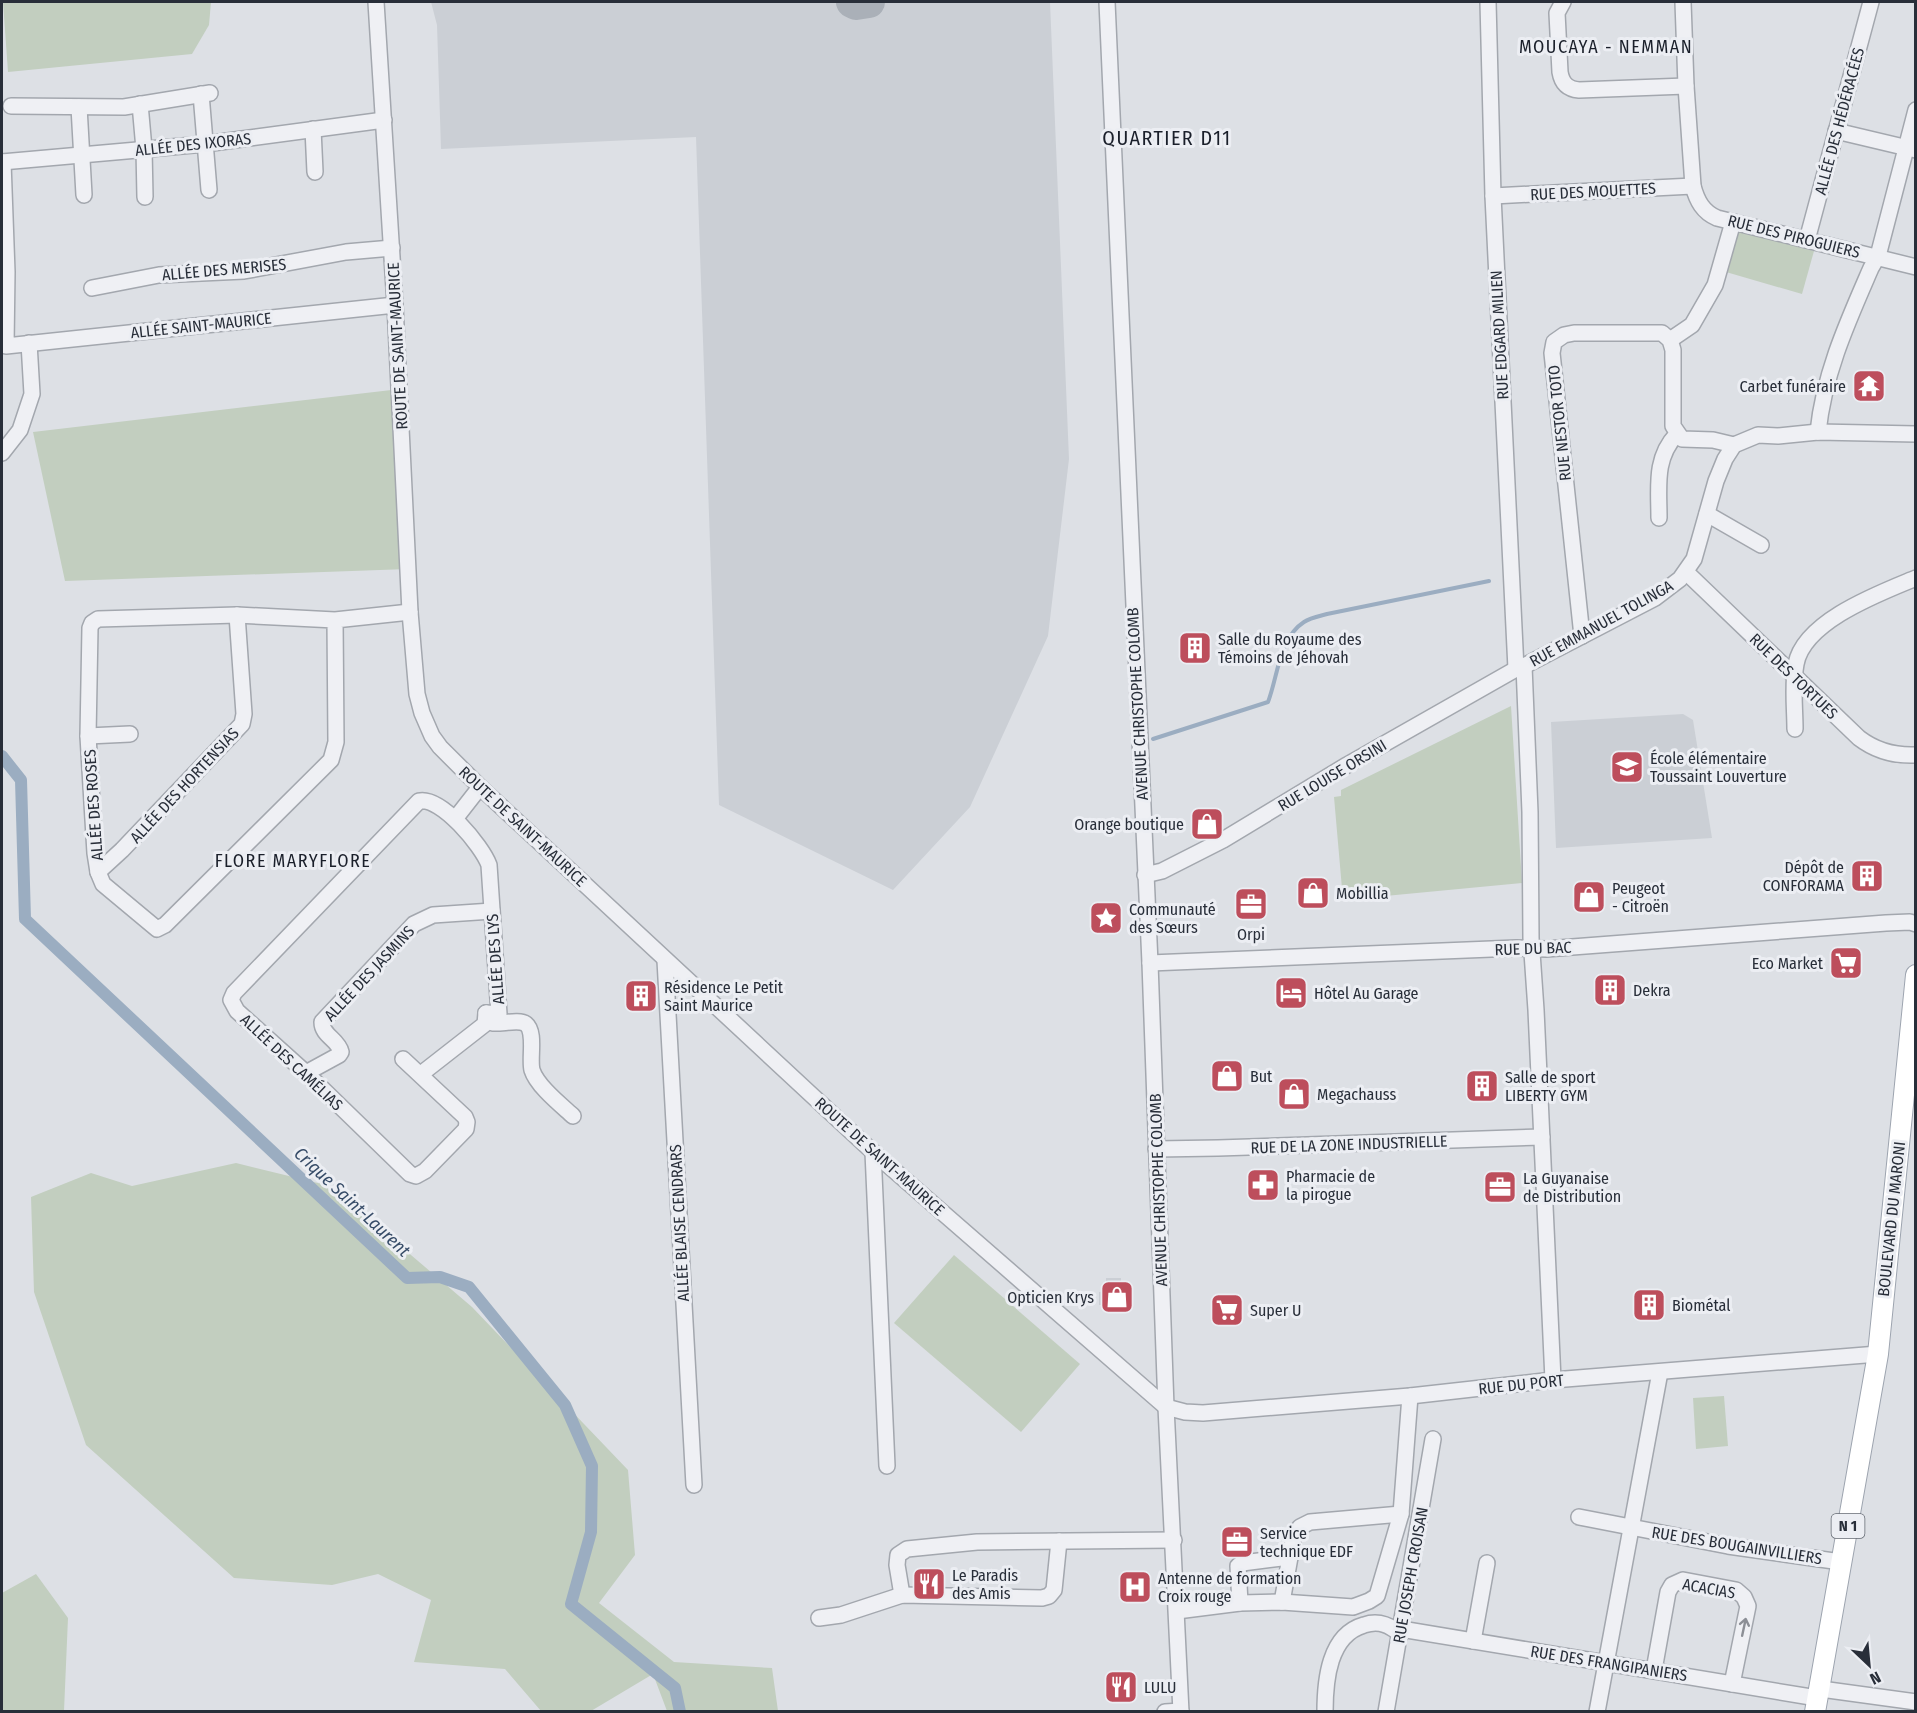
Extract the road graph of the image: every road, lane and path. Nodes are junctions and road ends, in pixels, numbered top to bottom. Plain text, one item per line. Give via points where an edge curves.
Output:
1 (376, 2) edge
2 (1107, 2) edge
3 (1488, 2) edge
4 (1563, 2) edge
5 (1683, 2) edge
6 (1871, 2) edge
7 (1686, 86) junction
8 (140, 104) junction
9 (11, 106) dead end
10 (79, 107) junction
11 (1916, 110) edge
12 (384, 120) junction
13 (313, 129) junction
14 (1836, 131) junction
15 (206, 144) junction
16 (144, 149) junction
17 (1911, 149) edge
18 (81, 156) junction
19 (2, 162) edge
20 (315, 172) dead end
21 (1693, 186) junction
22 (209, 190) dead end
23 (84, 195) dead end
24 (1493, 196) junction
25 (145, 197) dead end
26 (1733, 222) junction
27 (1807, 240) junction
28 (392, 248) junction
29 (1878, 256) junction
30 (1916, 267) edge
31 (92, 288) dead end
32 (395, 305) junction
33 (1670, 340) junction
34 (29, 344) junction
35 (1818, 432) junction
36 (1677, 434) junction
37 (1916, 434) edge
38 (1734, 445) junction
39 (2, 453) edge
40 (1707, 514) junction
41 (1659, 518) dead end
42 (1761, 545) dead end
43 (1686, 572) junction
44 (1916, 578) edge
45 (410, 612) junction
46 (237, 615) junction
47 (335, 621) junction
48 (1582, 636) junction
49 (1520, 668) junction
50 (1795, 675) junction
51 (1795, 729) dead end
52 (130, 734) dead end
53 (88, 736) junction
54 (1916, 755) edge
55 (480, 787) junction
56 (455, 819) junction
57 (98, 872) junction
58 (1145, 875) junction
59 (492, 911) junction
60 (1916, 924) edge
61 (1532, 949) junction
62 (665, 960) junction
63 (1150, 963) junction
64 (1916, 975) edge
65 (486, 1013) junction
66 (403, 1059) dead end
67 (306, 1073) junction
68 (421, 1074) junction
69 (573, 1116) dead end
70 (1542, 1137) junction
71 (1156, 1149) junction
72 (873, 1152) junction
73 (1878, 1354) junction
74 (1660, 1372) junction
75 (1553, 1380) junction
76 (1410, 1396) junction
77 (1166, 1407) junction
78 (1433, 1439) dead end
79 (887, 1466) dead end
80 (694, 1485) dead end
81 (1401, 1514) junction
82 (1579, 1517) dead end
83 (1633, 1528) junction
84 (1174, 1540) junction
85 (1059, 1541) junction
86 (1290, 1557) junction
87 (1841, 1562) junction
88 (1487, 1563) dead end
89 (902, 1595) junction
90 (1282, 1602) junction
91 (1240, 1604) junction
92 (1177, 1611) junction
93 (819, 1618) dead end
94 (1401, 1629) junction
95 (1473, 1641) junction
96 (1606, 1663) junction
97 (1654, 1670) junction
98 (1732, 1684) junction
99 (1818, 1700) edge
100 (1916, 1702) edge
101 (1181, 1711) edge
102 (1165, 1712) edge
103 (1325, 1712) edge
104 (1386, 1712) edge
105 (1597, 1712) edge

1 - 12 street, ROUTE DE SAINT-MAURICE
2 - 58 street, AVENUE CHRISTOPHE COLOMB
3 - 24 street, RUE EDGARD MILIEN
4 - 7 street via 1557,13 1560,72 1568,87 1579,90
5 - 7 street, RUE DES PIROGUIERS
6 - 14 street, ALLÉE DES HÉDÉRACÉES
7 - 21 street, RUE DES PIROGUIERS
8 - 10 street
8 - 15 street via 206,94
8 - 16 street
9 - 10 street
10 - 18 street
11 - 17 street
12 - 13 street, ALLÉE DES IXORAS
12 - 28 street, ROUTE DE SAINT-MAURICE
13 - 15 street, ALLÉE DES IXORAS
13 - 20 street
14 - 17 street
14 - 27 street, ALLÉE DES HÉDÉRACÉES
15 - 16 street, ALLÉE DES IXORAS
15 - 22 street
16 - 18 street, ALLÉE DES IXORAS
16 - 25 street
17 - 29 street
18 - 19 street, ALLÉE DES IXORAS
18 - 23 street
19 - 34 street, ALLÉE SAINT-MAURICE via 6,346
21 - 24 street, RUE DES MOUETTES
21 - 26 street, RUE DES PIROGUIERS via 1704,210
24 - 49 street, RUE EDGARD MILIEN
26 - 27 street, RUE DES PIROGUIERS
26 - 33 street via 1715,285 1692,325
27 - 29 street, RUE DES PIROGUIERS
28 - 31 street, ALLÉE DES MERISES via 346,252 244,271 159,275
28 - 32 street, ROUTE DE SAINT-MAURICE
29 - 30 street, RUE DES PIROGUIERS
29 - 35 street via 1838,343 1825,387
32 - 34 street, ALLÉE SAINT-MAURICE
32 - 45 street, ROUTE DE SAINT-MAURICE
33 - 36 street via 1673,426
33 - 48 street, RUE NESTOR TOTO via 1658,332 1574,333 1561,337 1552,346
34 - 39 street via 32,394 20,430
35 - 37 street
35 - 38 street via 1758,435
36 - 38 street via 1682,439
36 - 41 street via 1661,458
38 - 40 street, RUE EMMANUEL TOLINGA via 1716,481
40 - 42 street
40 - 43 street, RUE EMMANUEL TOLINGA
43 - 48 street, RUE EMMANUEL TOLINGA via 1673,586
43 - 50 street, RUE DES TORTUES
44 - 50 street via 1853,606 1823,626 1803,650
45 - 47 street, ALLÉE DES ROSES
45 - 55 street, ROUTE DE SAINT-MAURICE via 422,714 440,747
46 - 47 street, ALLÉE DES ROSES
46 - 53 street, ALLÉE DES ROSES via 92,622
46 - 57 street, ALLÉE DES HORTENSIAS via 242,724
47 - 57 street, ALLÉE DES ROSES via 336,742 324,770 160,929 103,884
48 - 49 street, RUE EMMANUEL TOLINGA
49 - 58 street, RUE LOUISE ORSINI via 1223,840 1162,871
49 - 61 street, RUE EDGARD MILIEN via 1530,812
50 - 51 street
50 - 54 street, RUE DES TORTUES via 1868,745 1888,753
52 - 53 street
53 - 57 street, ALLÉE DES ROSES
55 - 56 street
55 - 62 street, ROUTE DE SAINT-MAURICE
56 - 59 street, ALLÉE DES LYS via 487,859
56 - 67 street, ALLÉE DES CAMÉLIAS via 428,800 416,803 232,997 235,1008
58 - 63 street, AVENUE CHRISTOPHE COLOMB
59 - 65 street, ALLÉE DES LYS via 499,1014
59 - 67 street, ALLÉE DES JASMINS via 433,915 414,924 322,1022 322,1029 341,1052
60 - 61 street, RUE DU BAC
61 - 63 street, RUE DU BAC
61 - 70 street, RUE EDGARD MILIEN
62 - 72 street, ROUTE DE SAINT-MAURICE
62 - 80 street, ALLÉE BLAISE CENDRARS
63 - 71 street, AVENUE CHRISTOPHE COLOMB
64 - 73 main road, BOULEVARD DU MARONI / N 1
65 - 68 street via 485,1024
65 - 69 street, ALLÉE DES LYS via 493,1023 527,1026 533,1072
66 - 68 street
67 - 68 street, ALLÉE DES CAMÉLIAS via 416,1176 467,1124 465,1117
70 - 71 street, RUE DE LA ZONE INDUSTRIELLE
70 - 75 street, RUE EDGARD MILIEN
71 - 77 street, AVENUE CHRISTOPHE COLOMB
72 - 77 street, ROUTE DE SAINT-MAURICE
72 - 79 street
73 - 74 street, RUE DU PORT
73 - 87 main road, N 1
74 - 75 street, RUE DU PORT
74 - 83 street
75 - 76 street, RUE DU PORT
76 - 77 street, RUE DU PORT via 1203,1413
76 - 81 street
77 - 84 street, AVENUE CHRISTOPHE COLOMB
78 - 94 street, RUE JOSEPH CROISAN
81 - 86 street via 1305,1524 1294,1532
81 - 90 street via 1380,1592 1374,1598 1353,1607
82 - 83 street, RUE DES BOUGAINVILLIERS
83 - 87 street, RUE DES BOUGAINVILLIERS
83 - 96 street
84 - 85 street
84 - 92 street, AVENUE CHRISTOPHE COLOMB
85 - 89 street via 976,1542 906,1550 898,1555 897,1565
85 - 89 street via 1054,1590 1049,1596
86 - 90 street
86 - 91 street via 1238,1566
87 - 99 main road, N 1
88 - 95 street
89 - 93 street via 842,1615
90 - 91 street
91 - 92 street
92 - 101 street, AVENUE CHRISTOPHE COLOMB
94 - 95 street, RUE DES FRANGIPANIERS
94 - 103 street, RUE DES FRANGIPANIERS via 1376,1622 1359,1626 1346,1635 1337,1647 1327,1676
94 - 104 street, RUE JOSEPH CROISAN
95 - 96 street, RUE DES FRANGIPANIERS
96 - 97 street, RUE DES FRANGIPANIERS
96 - 105 street
97 - 98 street, RUE DES FRANGIPANIERS
98 -> 97 street, ACACIAS via 1748,1606 1744,1597 1736,1590 1683,1580 1668,1592
98 - 99 street, RUE DES FRANGIPANIERS
99 - 100 street, RUE DES FRANGIPANIERS
101 - 102 street

